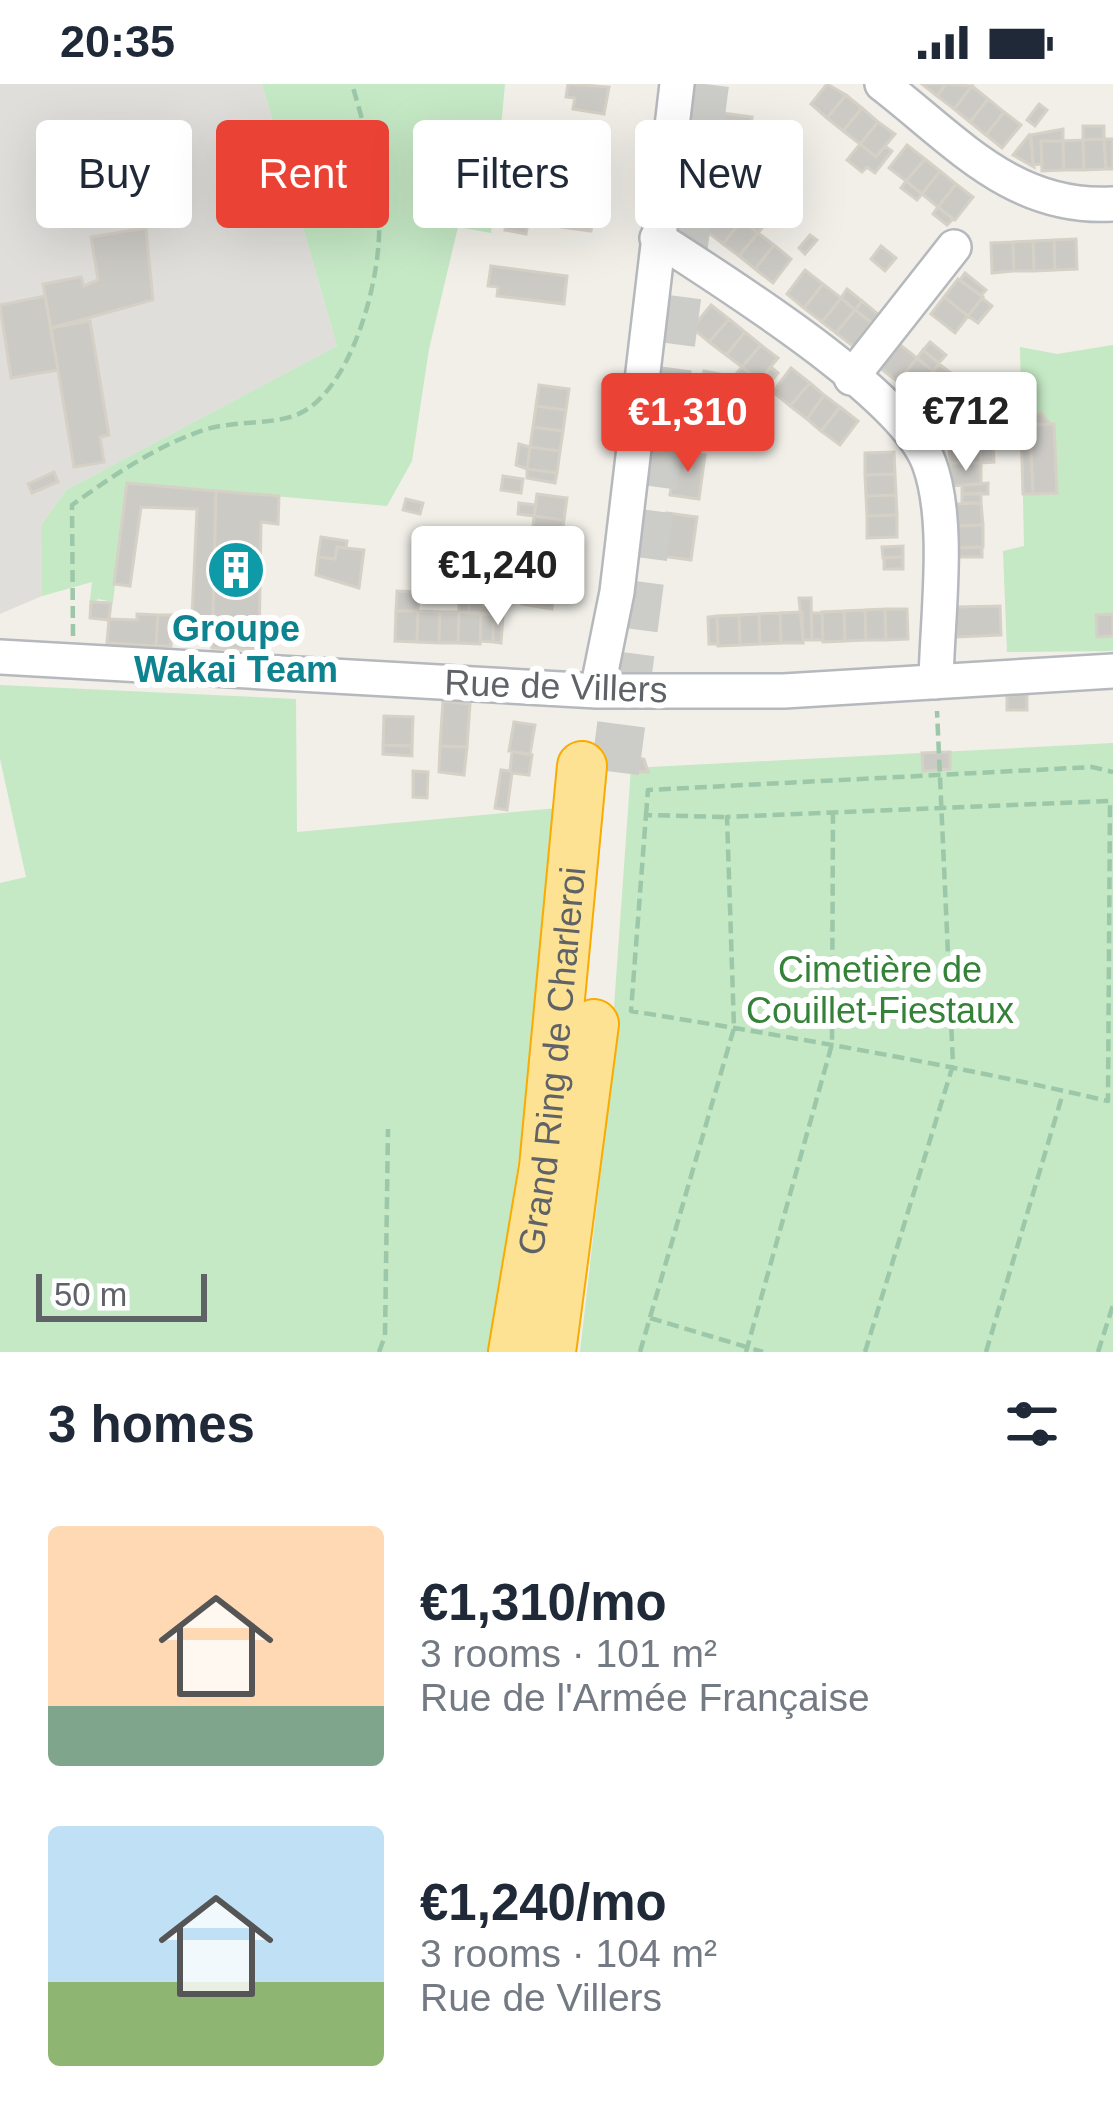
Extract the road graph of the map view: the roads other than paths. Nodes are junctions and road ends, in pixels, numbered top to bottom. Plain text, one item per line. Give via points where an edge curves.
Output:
1 (677, 84) edge
2 (883, 84) edge
3 (1113, 205) edge
4 (657, 238) junction
5 (954, 247) dead end
6 (851, 378) junction
7 (0, 657) edge
8 (1113, 670) edge
9 (936, 682) junction
10 (597, 691) junction
11 (514, 1352) edge
12 (551, 1352) edge

1 - 4 street
2 - 3 street via 1036,197
4 - 6 street
4 - 10 street
5 - 6 street
6 - 9 street via 894,411 928,460 938,500
7 - 10 street, Rue de Villers
8 - 9 street, Rue de Villers
9 - 10 street, Rue de Villers
11 - 12 highway, Grand Ring de Charleroi via 599,769 578,1176

